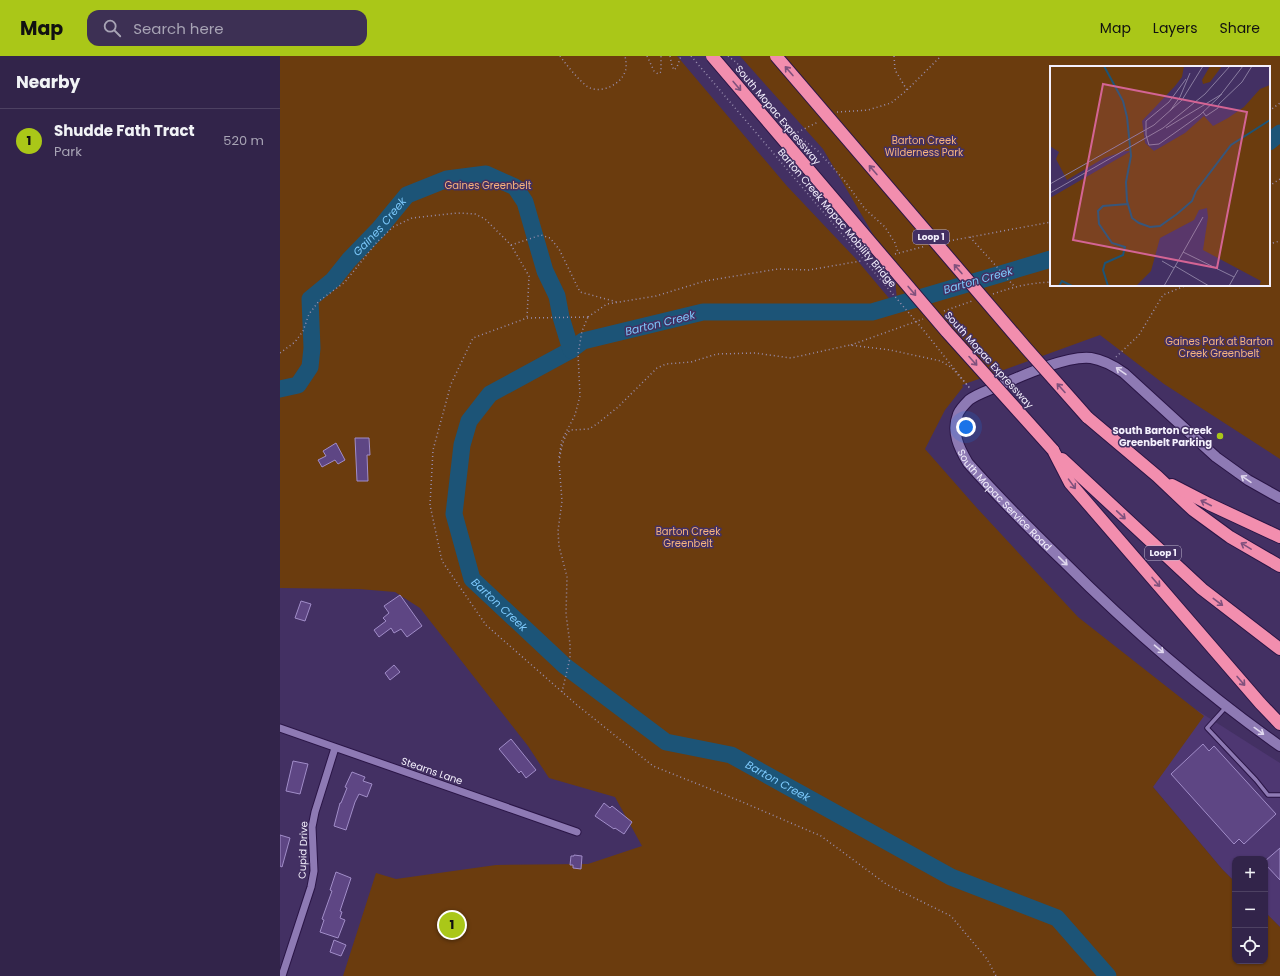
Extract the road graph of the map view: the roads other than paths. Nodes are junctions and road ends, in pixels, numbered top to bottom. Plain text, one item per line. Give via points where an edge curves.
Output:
1 (712, 56) edge
2 (776, 56) edge
3 (1053, 450) junction
4 (1157, 476) junction
5 (1280, 498) edge
6 (1280, 537) edge
7 (1280, 566) edge
8 (1280, 649) edge
9 (1226, 706) junction
10 (1280, 724) edge
11 (280, 728) edge
12 (1280, 746) edge
13 (336, 748) junction
14 (1280, 795) edge
15 (577, 832) dead end
16 (282, 976) edge

1 -> 3 highway, South Mopac Expressway / Loop 1, bridge via 947,332
4 -> 2 highway, Loop 1, bridge via 1087,417
3 -> 8 highway, South Mopac Expressway / Loop 1 via 1202,589
3 -> 10 highway via 1070,483
6 -> 4 highway
7 -> 4 highway, Loop 1 via 1230,537 1193,510
5 -> 9 main road, South Mopac Service Road via 1248,480 1216,457 1124,373 1114,366 1091,358 1066,361 981,393 963,406 955,424 957,441 968,463 1028,526 1100,598
9 -> 12 main road, South Mopac Service Road
9 - 14 lane via 1207,728 1268,795
11 - 13 street, Stearns Lane
13 - 15 street, Stearns Lane
13 - 16 street, Cupid Drive via 312,827 314,871 311,887

